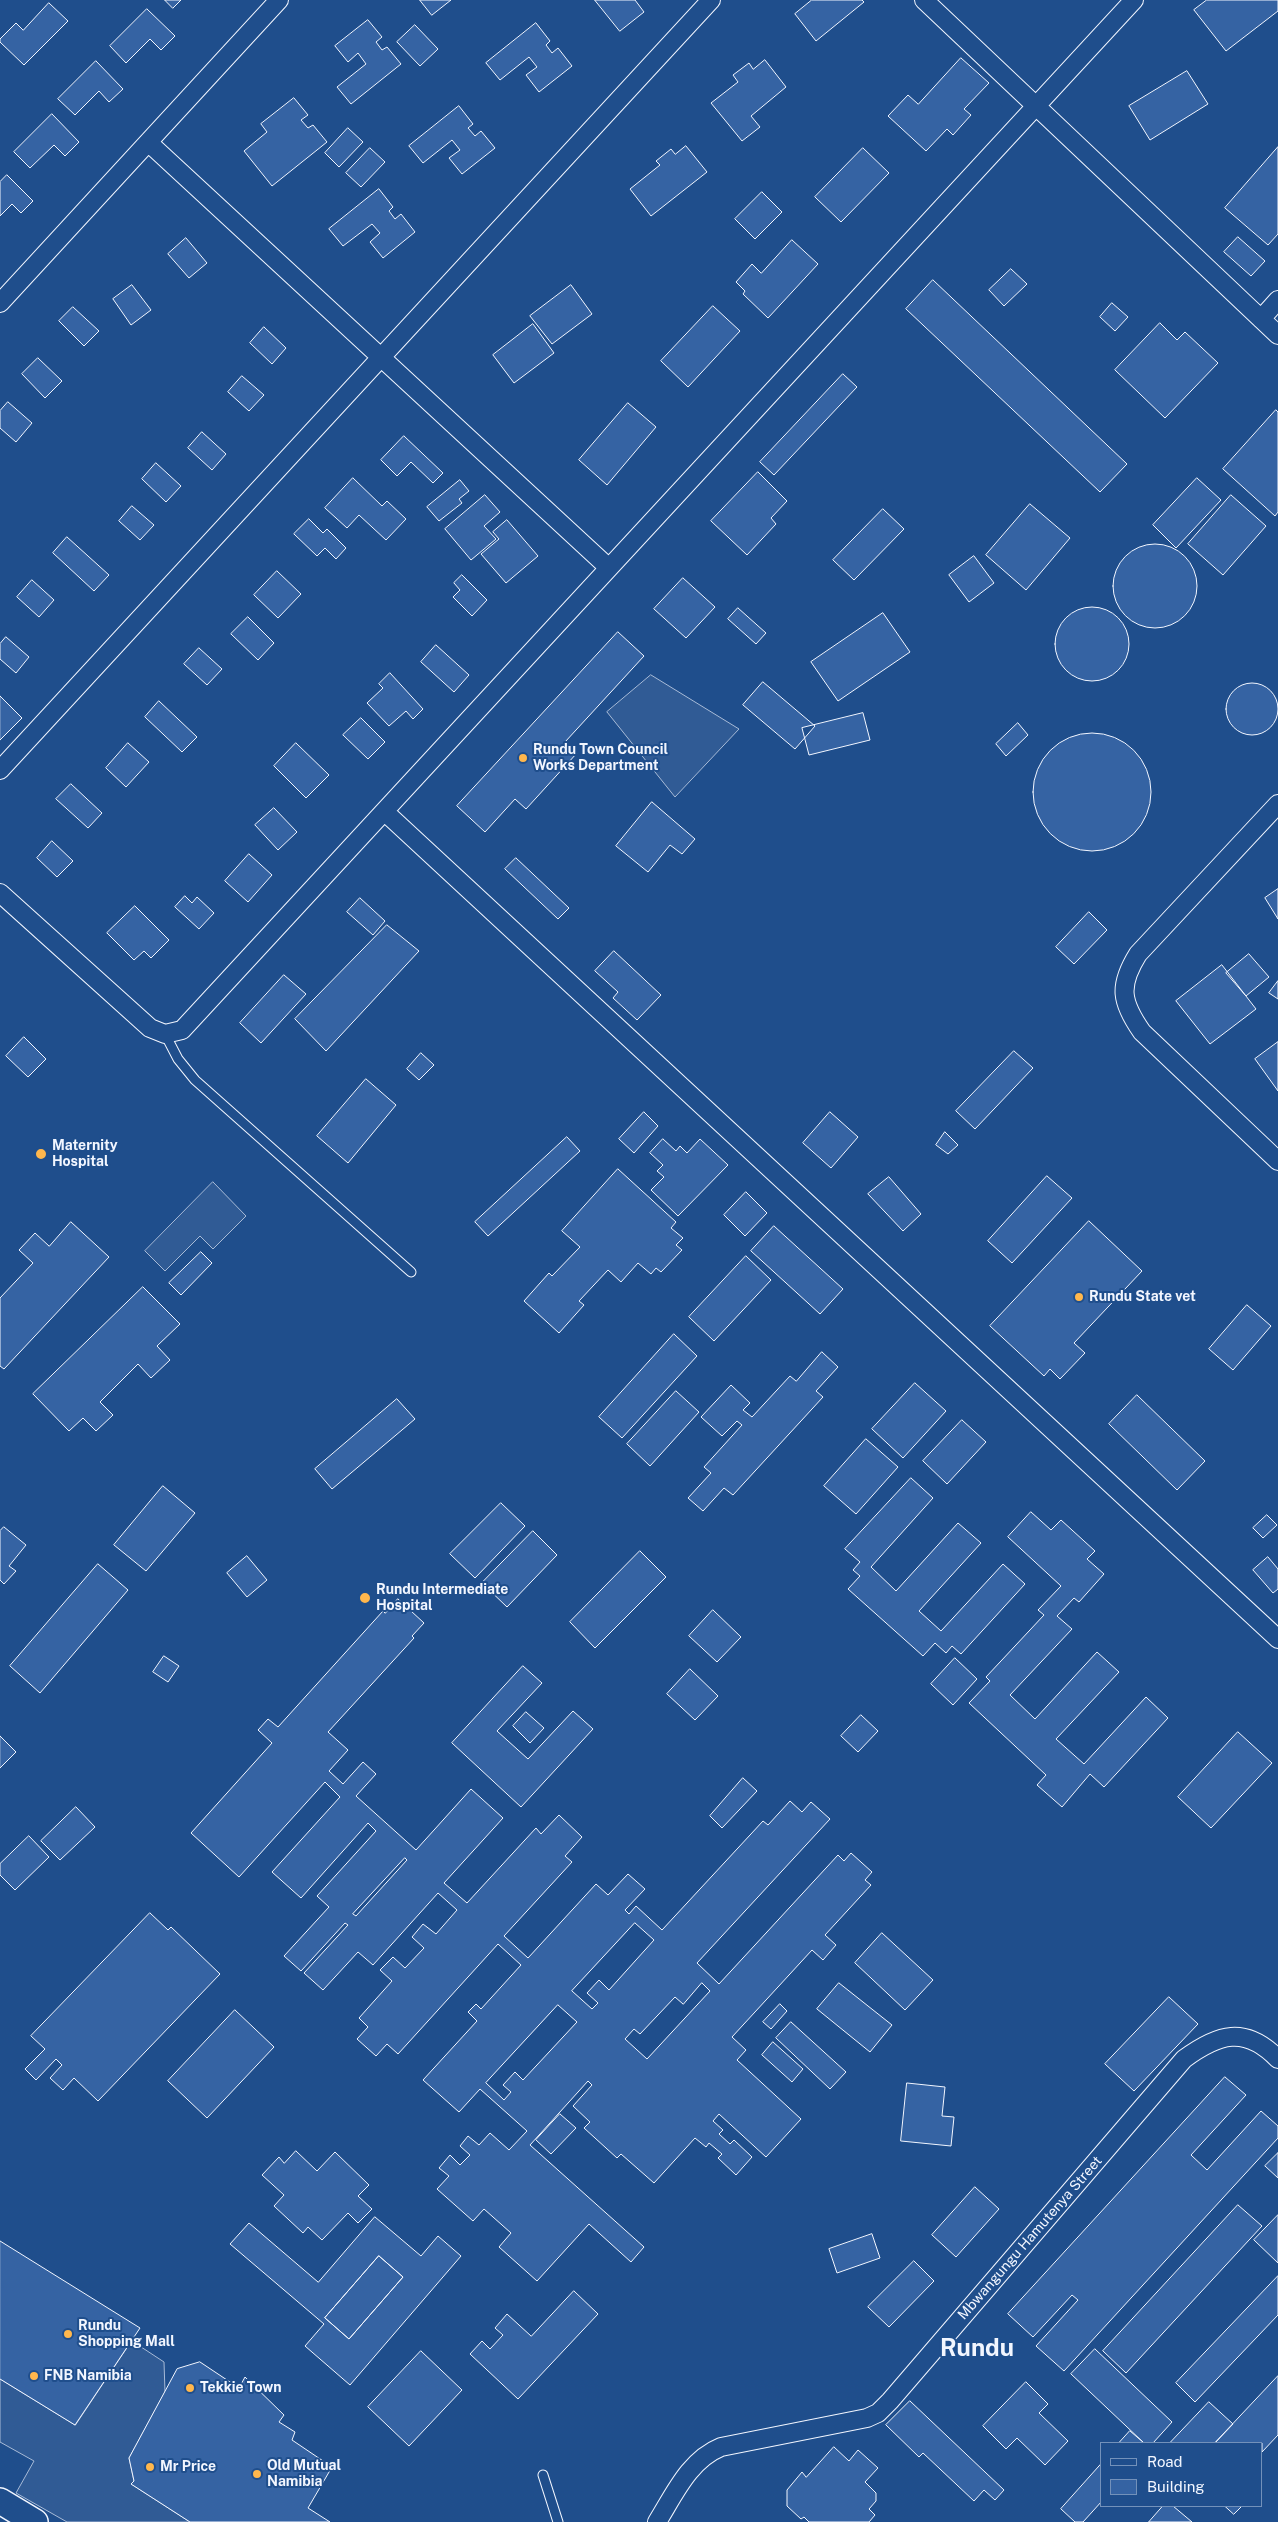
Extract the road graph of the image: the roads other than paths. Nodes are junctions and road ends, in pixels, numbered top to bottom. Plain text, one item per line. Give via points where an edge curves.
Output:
1 (279, 0) edge
2 (712, 0) edge
3 (924, 0) edge
4 (1134, 0) edge
5 (1037, 104) junction
6 (149, 143) junction
7 (1278, 300) edge
8 (0, 303) edge
9 (1261, 319) junction
10 (1278, 335) edge
11 (381, 356) junction
12 (609, 568) junction
13 (0, 770) edge
14 (1278, 804) edge
15 (384, 812) junction
16 (0, 893) edge
17 (165, 1034) junction
18 (1278, 1161) edge
19 (412, 1272) dead end
20 (1278, 1639) edge
21 (1278, 2059) edge
22 (543, 2475) dead end
23 (0, 2501) edge
24 (35, 2522) edge
25 (558, 2522) edge
26 (657, 2522) edge

1 - 6 street
2 - 11 street
3 - 5 street
4 - 5 street
5 - 9 street
5 - 12 street
6 - 8 street
6 - 11 street
7 - 9 street
9 - 10 street
11 - 12 street
11 - 13 street
12 - 15 street
14 - 18 street via 1138,954 1127,972 1124,992 1128,1012 1142,1032
15 - 17 street via 189,1024 182,1030
15 - 20 street
16 - 17 street via 150,1028
17 - 19 lane via 178,1059 195,1080
21 - 26 street, Mbwangungu Hamutenya Street via 1250,2038 1227,2035 1184,2059 878,2413 711,2451 693,2466
22 - 25 lane
23 - 24 main road

